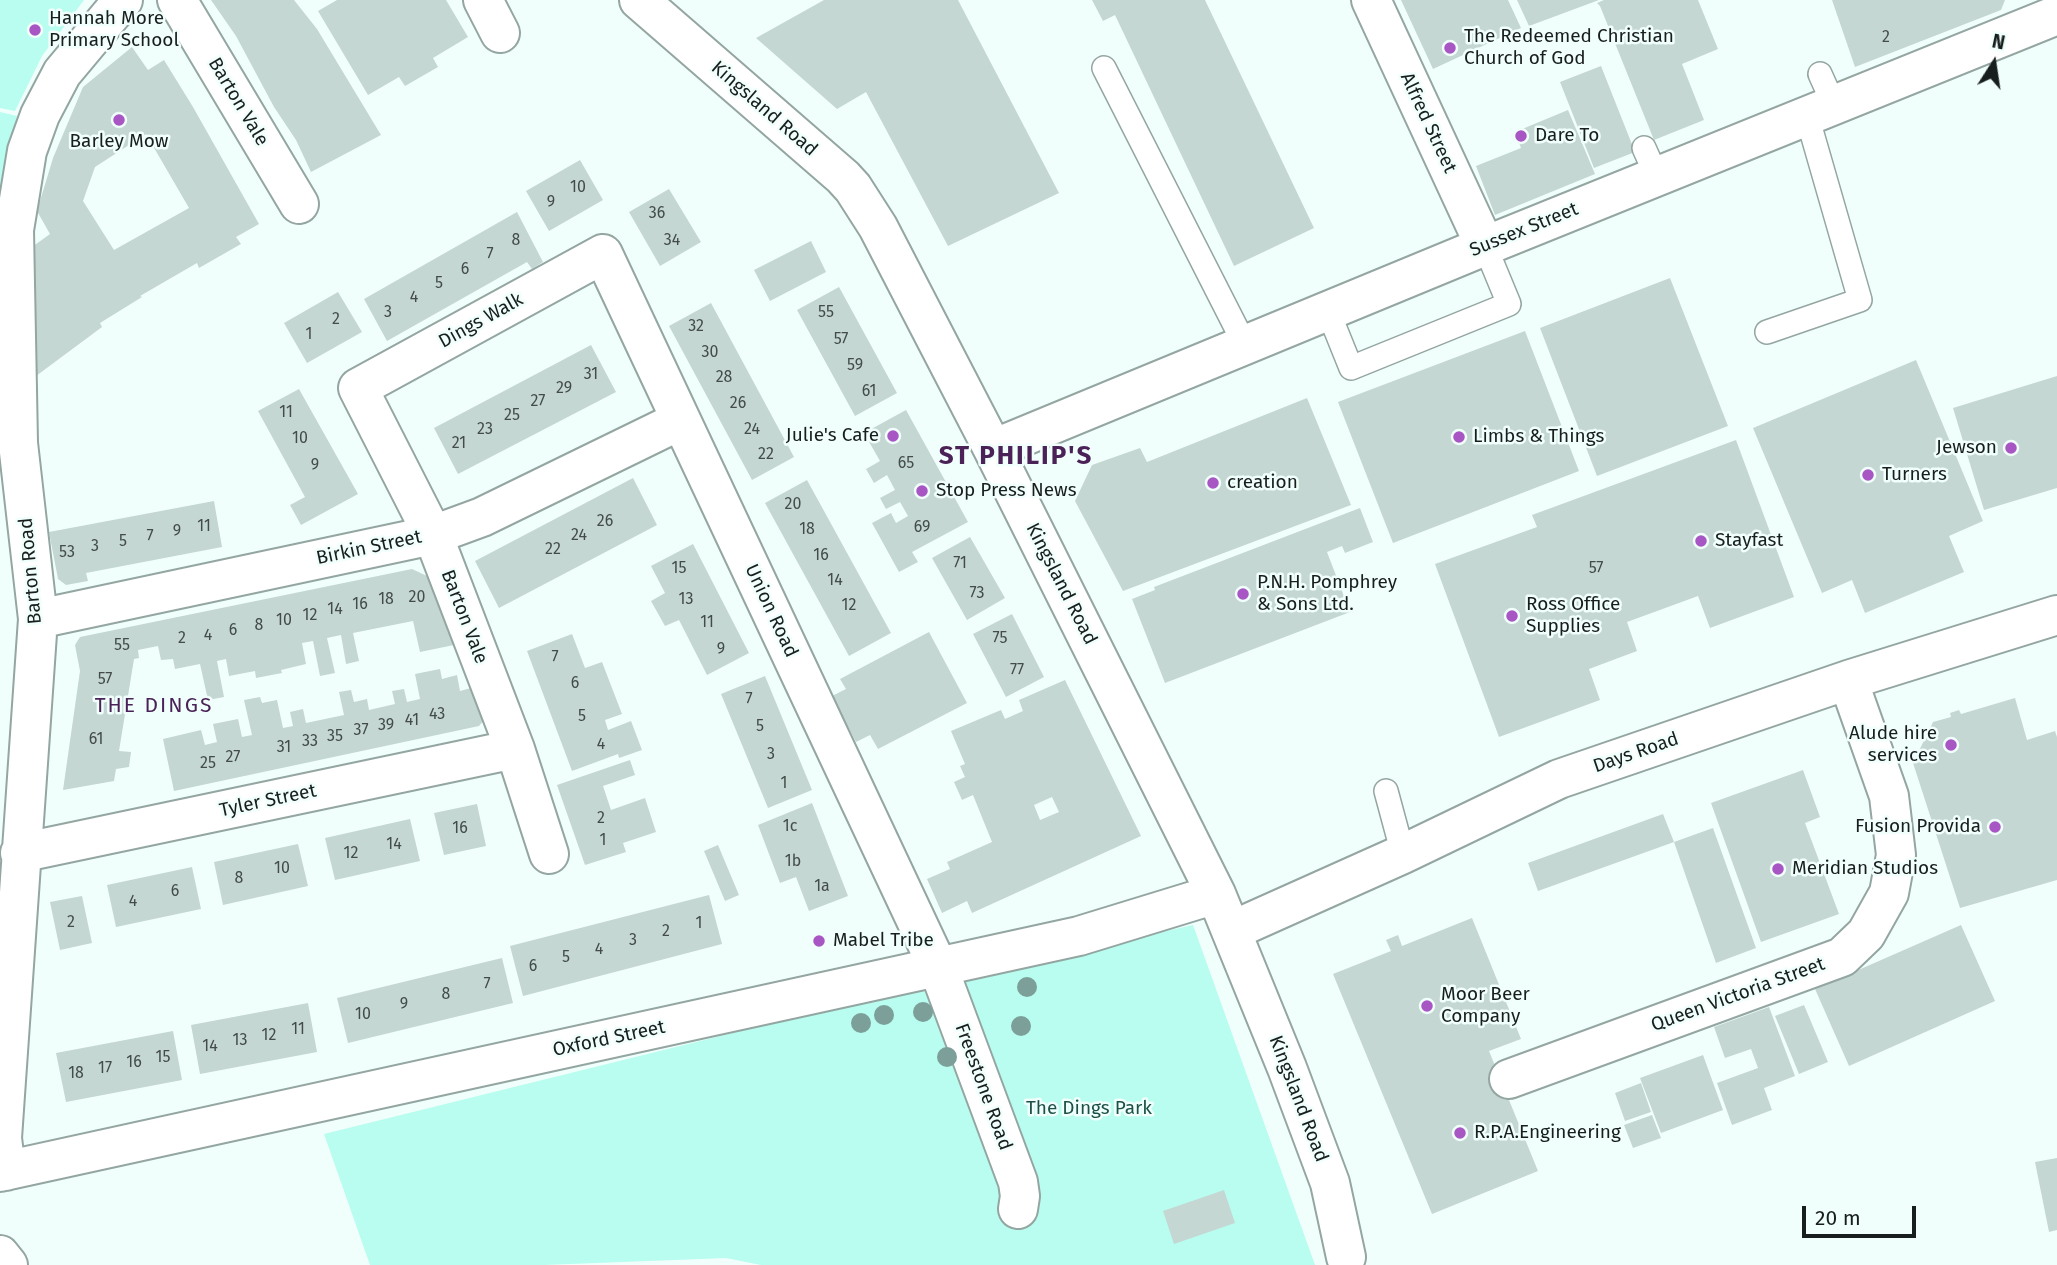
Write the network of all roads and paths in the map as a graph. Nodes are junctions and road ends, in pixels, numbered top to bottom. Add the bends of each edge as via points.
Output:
1 (123, 0) edge
2 (177, 0) edge
3 (483, 0) edge
4 (639, 0) edge
5 (1371, 0) edge
6 (2057, 15) edge
7 (500, 33) dead end
8 (1104, 68) dead end
9 (1820, 99) junction
10 (299, 204) dead end
11 (7, 230) edge
12 (1485, 246) junction
13 (603, 254) joint
14 (1328, 311) junction
15 (1767, 332) dead end
16 (1245, 345) junction
17 (358, 388) joint
18 (681, 420) junction
19 (9, 449) edge
20 (993, 449) junction
21 (433, 535) junction
22 (2057, 615) edge
23 (38, 620) junction
24 (1848, 680) junction
25 (515, 750) junction
26 (1386, 791) dead end
27 (1402, 853) junction
28 (549, 854) dead end
29 (13, 871) edge
30 (1216, 894) junction
31 (1231, 931) junction
32 (938, 967) junction
33 (1509, 1079) dead end
34 (3, 1172) edge
35 (1018, 1209) dead end
36 (0, 1255) edge
37 (1346, 1257) dead end
38 (8, 1265) edge

1 - 11 street, Barton Road via 62,73 40,115
2 - 10 street, Barton Vale
3 - 7 street
4 - 20 street, Kingsland Road via 853,188 878,227
5 - 12 street, Alfred Street
6 - 9 street, Sussex Street
8 - 16 lane
9 - 12 street, Sussex Street via 1651,163
9 - 15 lane via 1860,300
11 - 19 street, Barton Road
12 - 14 street, Sussex Street
12 - 14 lane via 1509,304 1351,368
13 - 17 street, Dings Walk
13 - 18 street, Union Road
14 - 16 street, Sussex Street
16 - 20 street, Sussex Street
17 - 21 street, Barton Vale
18 - 21 street, Birkin Street via 482,517
18 - 32 street, Union Road
19 - 23 street, Barton Road
20 - 30 street, Kingsland Road
21 - 23 street, Birkin Street
21 - 25 street, Barton Vale
22 - 24 street, Days Road
23 - 29 street, Barton Road
24 - 27 street, Days Road via 1559,779
24 - 33 street, Queen Victoria Street via 1889,796 1896,855 1889,893 1866,934 1842,957
25 - 28 street, Barton Vale
25 - 29 street, Tyler Street
26 - 27 lane
27 - 31 street, Days Road
29 - 34 street, Barton Road
30 - 31 street, Kingsland Road
30 - 32 street, Oxford Street via 1079,936
31 - 37 street, Kingsland Road via 1331,1183
32 - 34 street, Oxford Street
32 - 35 street, Freestone Road via 1018,1182
36 - 38 street

